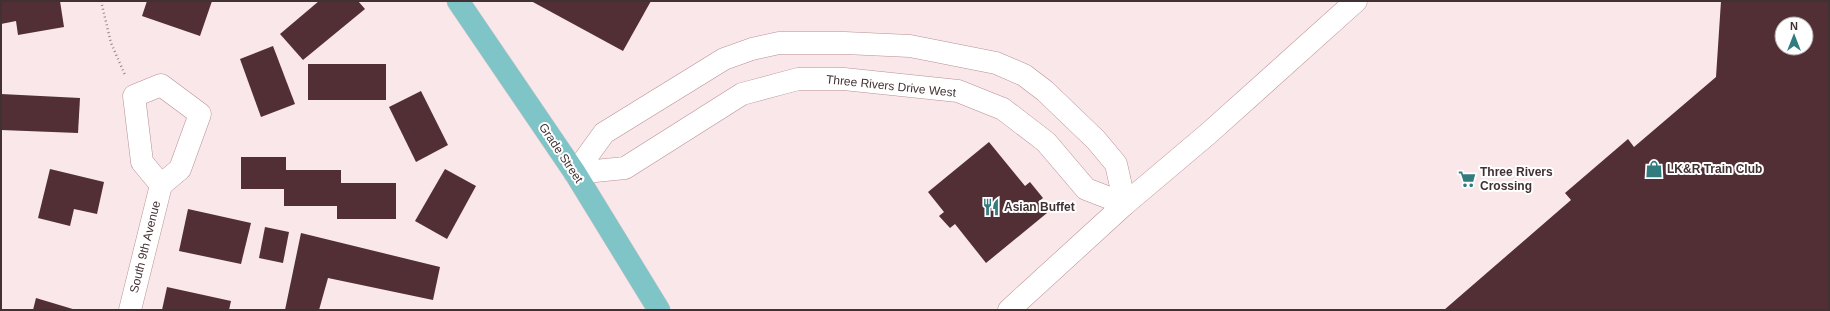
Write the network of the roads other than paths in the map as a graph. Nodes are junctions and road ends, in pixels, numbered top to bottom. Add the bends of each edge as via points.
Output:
1 (458, 1) edge
2 (1356, 1) edge
3 (575, 174) junction
4 (161, 185) junction
5 (1125, 204) junction
6 (130, 310) edge
7 (658, 310) edge
8 (1009, 310) edge

1 - 3 main road, Grade Street
2 - 5 street via 1209,134
3 - 5 street, Three Rivers Drive West via 625,168 742,94 798,79 844,79 958,91 1003,109 1046,142 1086,189
3 - 5 street via 604,133 724,59 779,43 910,46 996,63 1024,75 1045,90 1096,140 1116,164
3 - 7 main road, Grade Street
4 - 4 street via 142,162 134,96 161,85 200,114 180,169
4 - 6 street, South 9th Avenue
5 - 8 street

